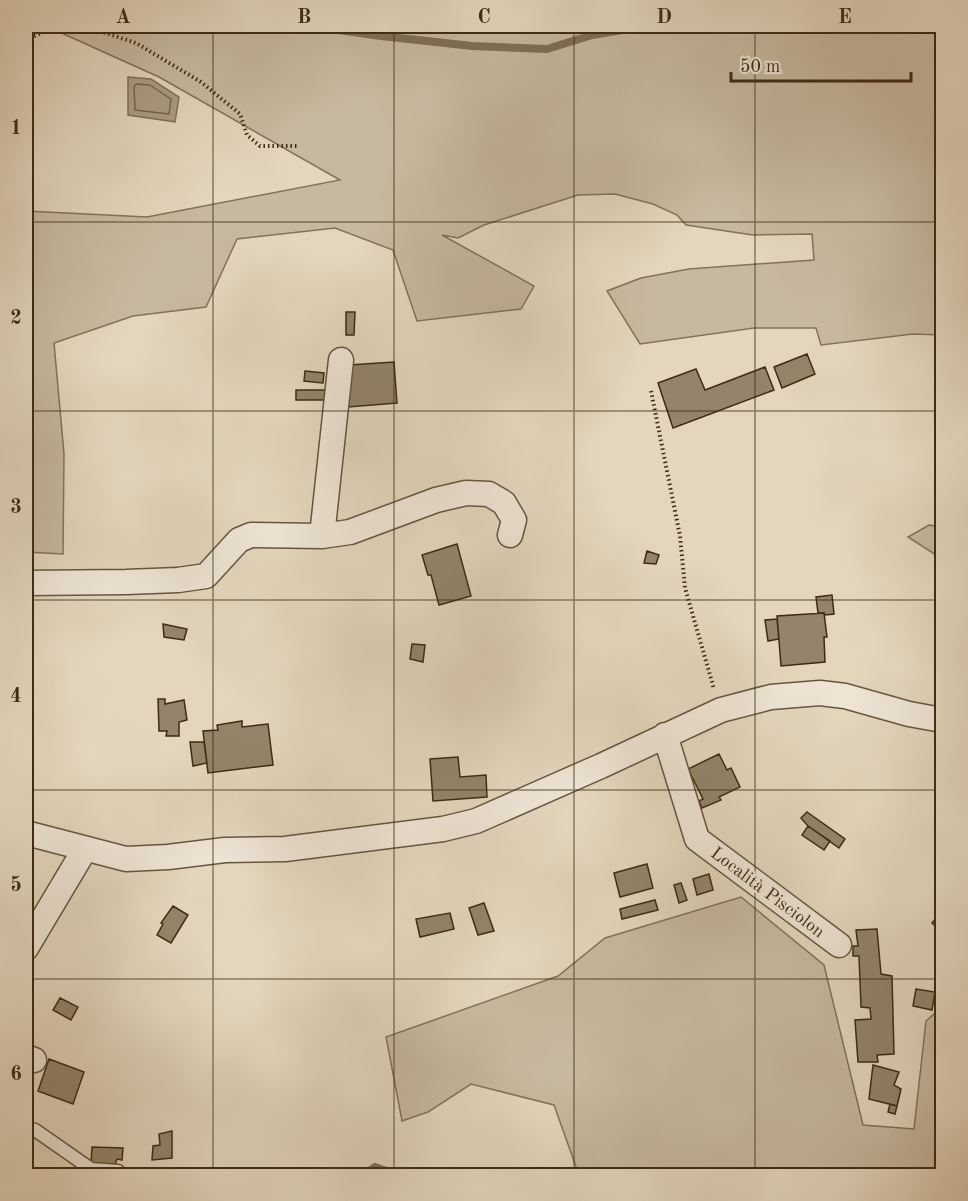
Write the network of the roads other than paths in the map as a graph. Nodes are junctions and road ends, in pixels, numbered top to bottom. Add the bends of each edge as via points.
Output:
1 (340, 360) dead end
2 (510, 535) dead end
3 (322, 536) junction
4 (26, 583) edge
5 (942, 720) edge
6 (665, 735) junction
7 (26, 833) edge
8 (85, 849) junction
9 (838, 945) dead end
10 (26, 948) edge
11 (26, 1127) edge
12 (118, 1171) dead end

1 - 3 street
2 - 3 street via 514,520 504,503 489,494 466,493 350,532
3 - 4 street via 251,535 239,540 206,576
5 - 6 street via 820,693 771,697 721,710
6 - 8 street via 476,821 443,829 285,849 225,850 168,857 126,859
6 - 9 street, Località Pisciolon via 697,839
7 - 8 street
8 - 10 street
11 - 12 lane via 91,1169

